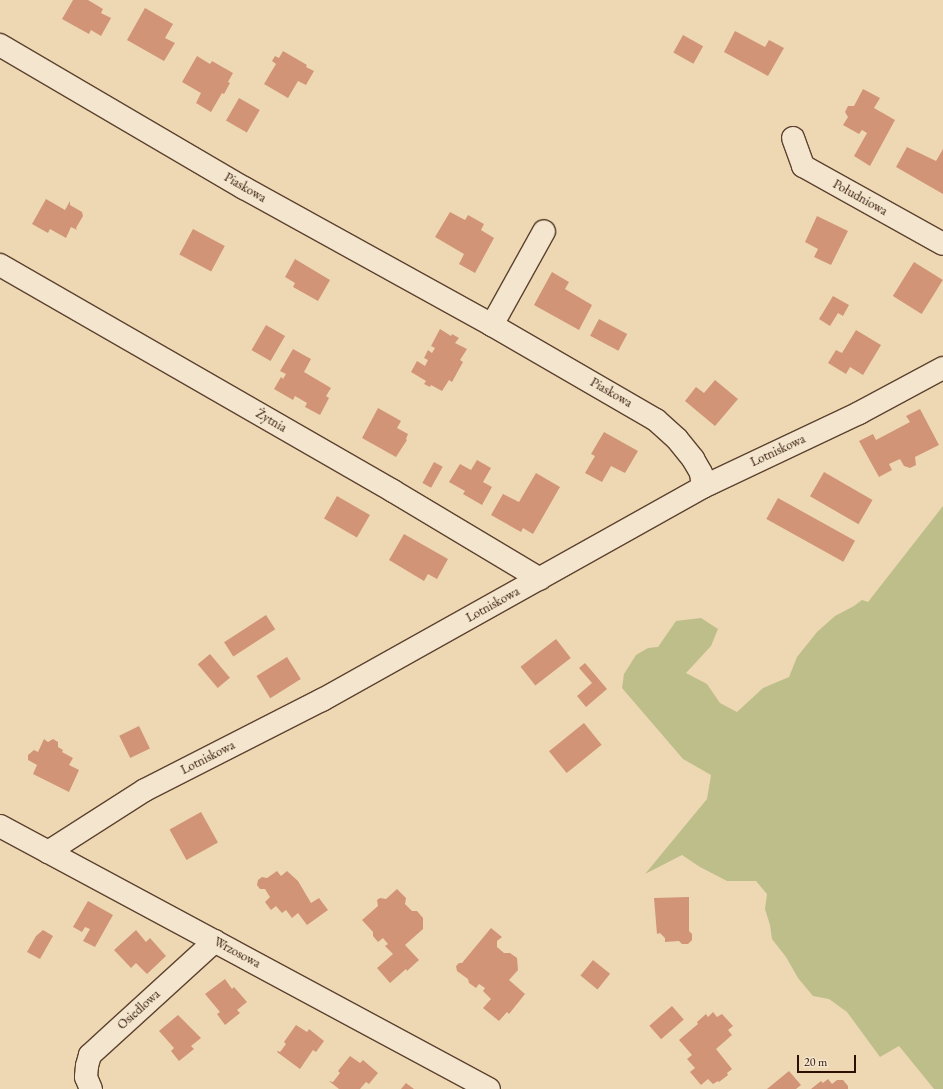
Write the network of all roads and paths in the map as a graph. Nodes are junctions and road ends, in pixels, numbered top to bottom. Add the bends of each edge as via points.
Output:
1 (0, 45) edge
2 (792, 138) dead end
3 (544, 231) dead end
4 (943, 244) edge
5 (0, 265) edge
6 (492, 325) junction
7 (943, 368) edge
8 (703, 487) junction
9 (540, 579) junction
10 (0, 826) edge
11 (48, 852) junction
12 (215, 941) junction
13 (482, 1085) edge
14 (91, 1089) edge

1 - 6 street, Piaskowa via 244,188
2 - 4 street, Południowa via 803,166
3 - 6 street
5 - 9 street, Żytnia via 393,491
6 - 8 street, Piaskowa via 656,420 677,439 693,459 701,474
7 - 8 street, Lotniskowa via 859,413
8 - 9 street, Lotniskowa
9 - 11 street, Lotniskowa via 322,700 145,790
10 - 11 street, Wrzosowa
11 - 12 street, Wrzosowa
12 - 13 street, Wrzosowa
12 - 14 street, Osiedlowa via 90,1055 86,1078

